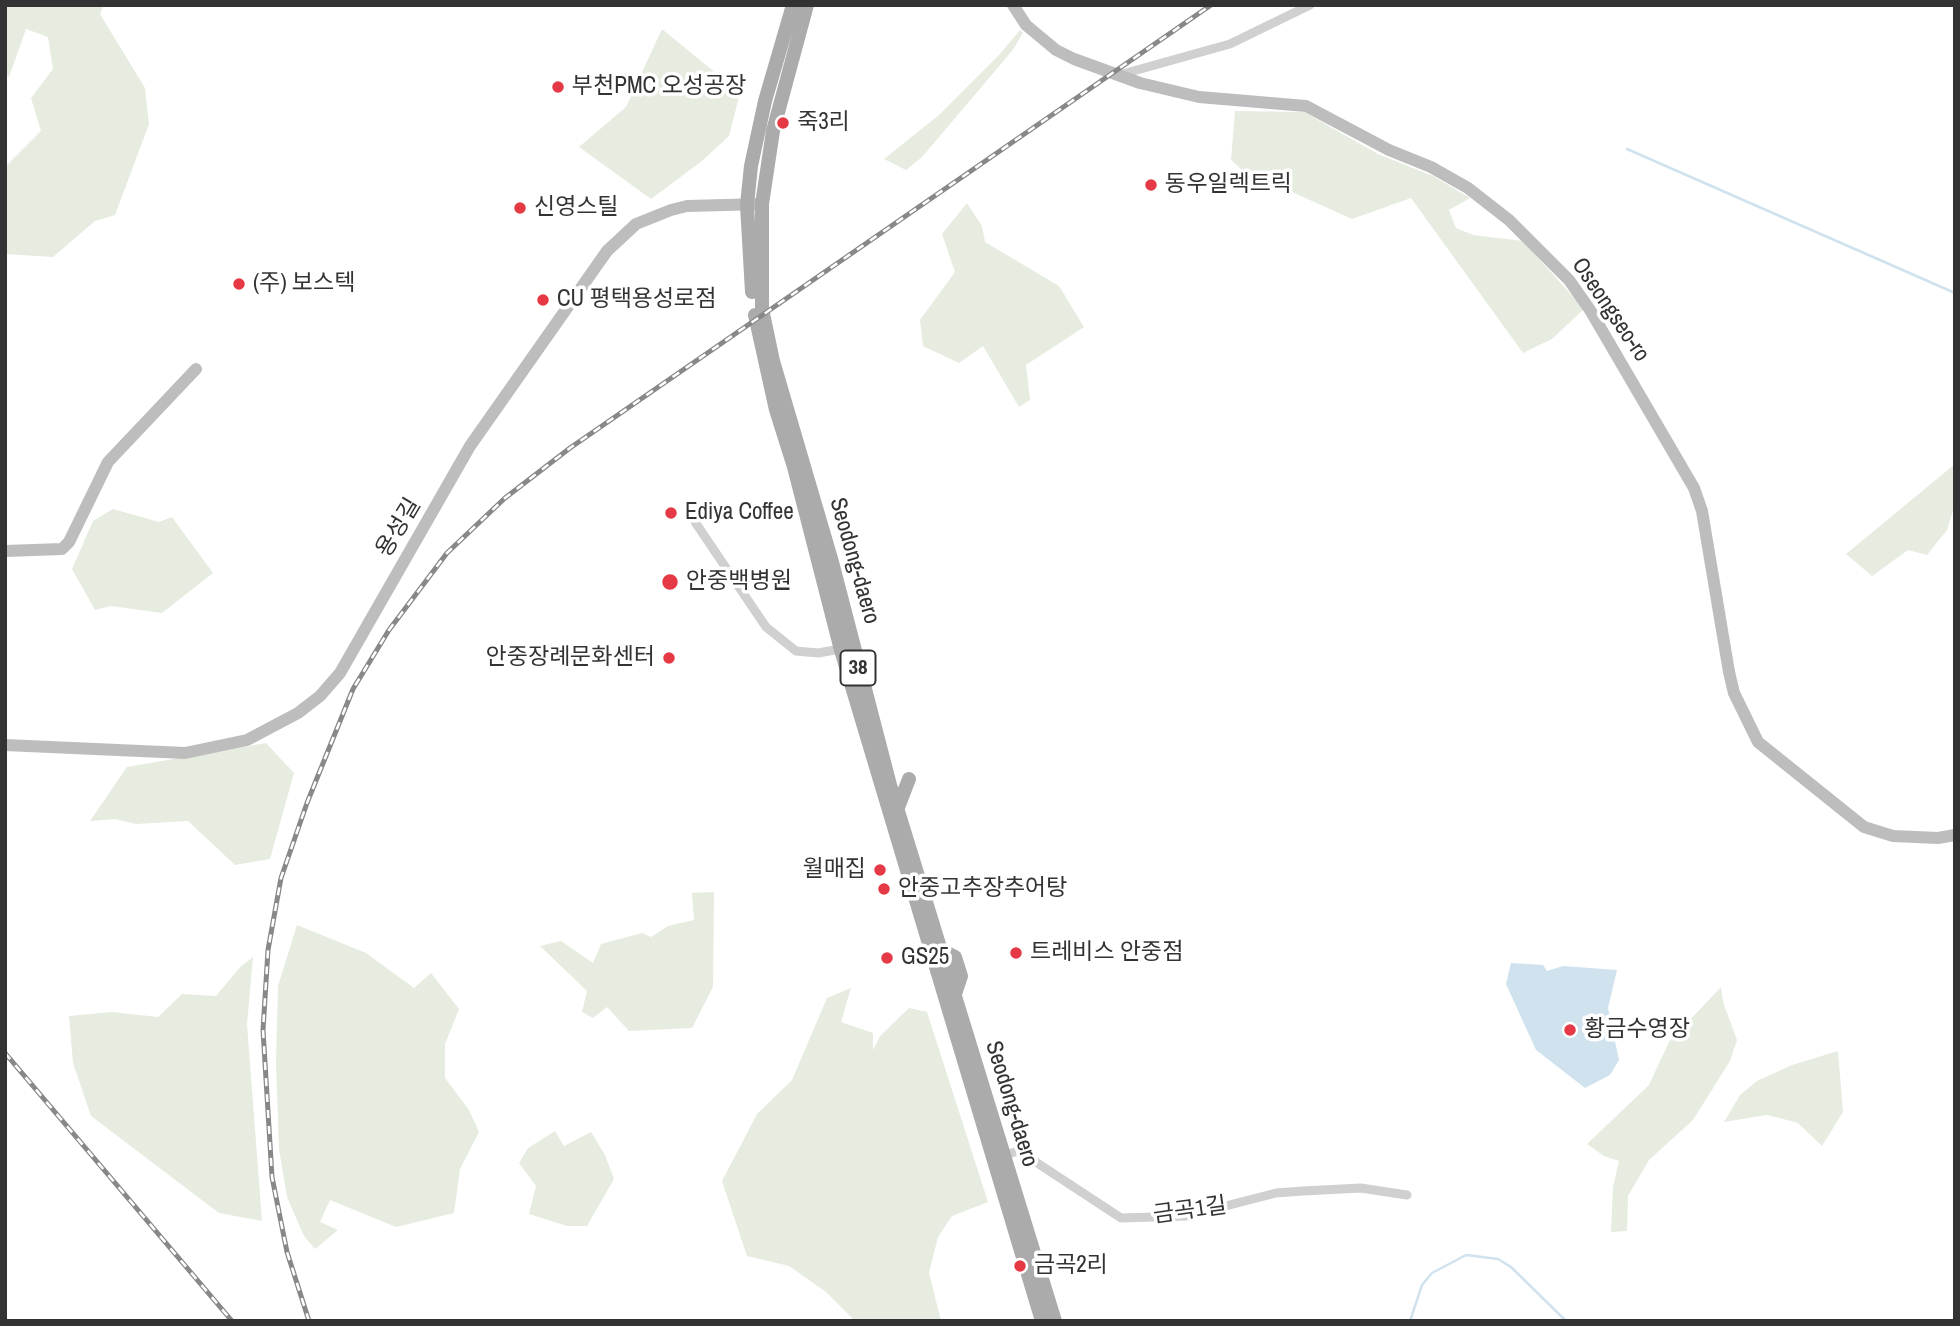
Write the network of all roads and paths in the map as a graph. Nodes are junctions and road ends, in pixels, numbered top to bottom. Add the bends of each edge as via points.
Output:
1 (793, 5) edge
2 (807, 5) edge
3 (1013, 5) edge
4 (1310, 5) edge
5 (1119, 75) junction
6 (754, 205) junction
7 (196, 369) dead end
8 (695, 522) dead end
9 (5, 551) edge
10 (847, 648) junction
11 (5, 745) edge
12 (909, 779) dead end
13 (897, 810) junction
14 (1955, 835) edge
15 (998, 1156) junction
16 (1407, 1195) dead end
17 (1042, 1321) edge
18 (1055, 1321) edge

1 - 6 main road, Seodong-daero / 38 via 751,166
2 - 6 main road, Seodong-daero / 38
3 - 5 street, Oseongseo-ro via 1026,25 1056,50
4 - 5 street via 1230,44
5 - 14 street, Oseongseo-ro via 1199,97 1306,106 1431,167 1509,220 1569,280 1590,310 1694,488 1734,693 1758,742 1878,834
6 - 10 main road, Seodong-daero / 38 via 752,295 759,343
6 - 11 street, 용성길 via 671,210 636,224 607,251 470,446 340,673 299,713 247,740 185,752
7 - 9 street via 108,462 62,549
8 - 10 street via 766,627 796,651
10 - 13 main road, Seodong-daero / 38
10 - 15 main road, Seodong-daero / 38
12 - 13 main road
13 - 15 main road, Seodong-daero / 38 via 942,950
15 - 16 street, 금곡1길 via 1019,1151 1121,1218 1187,1216 1276,1193 1361,1188
15 - 17 main road, Seodong-daero / 38
15 - 18 main road, Seodong-daero / 38

